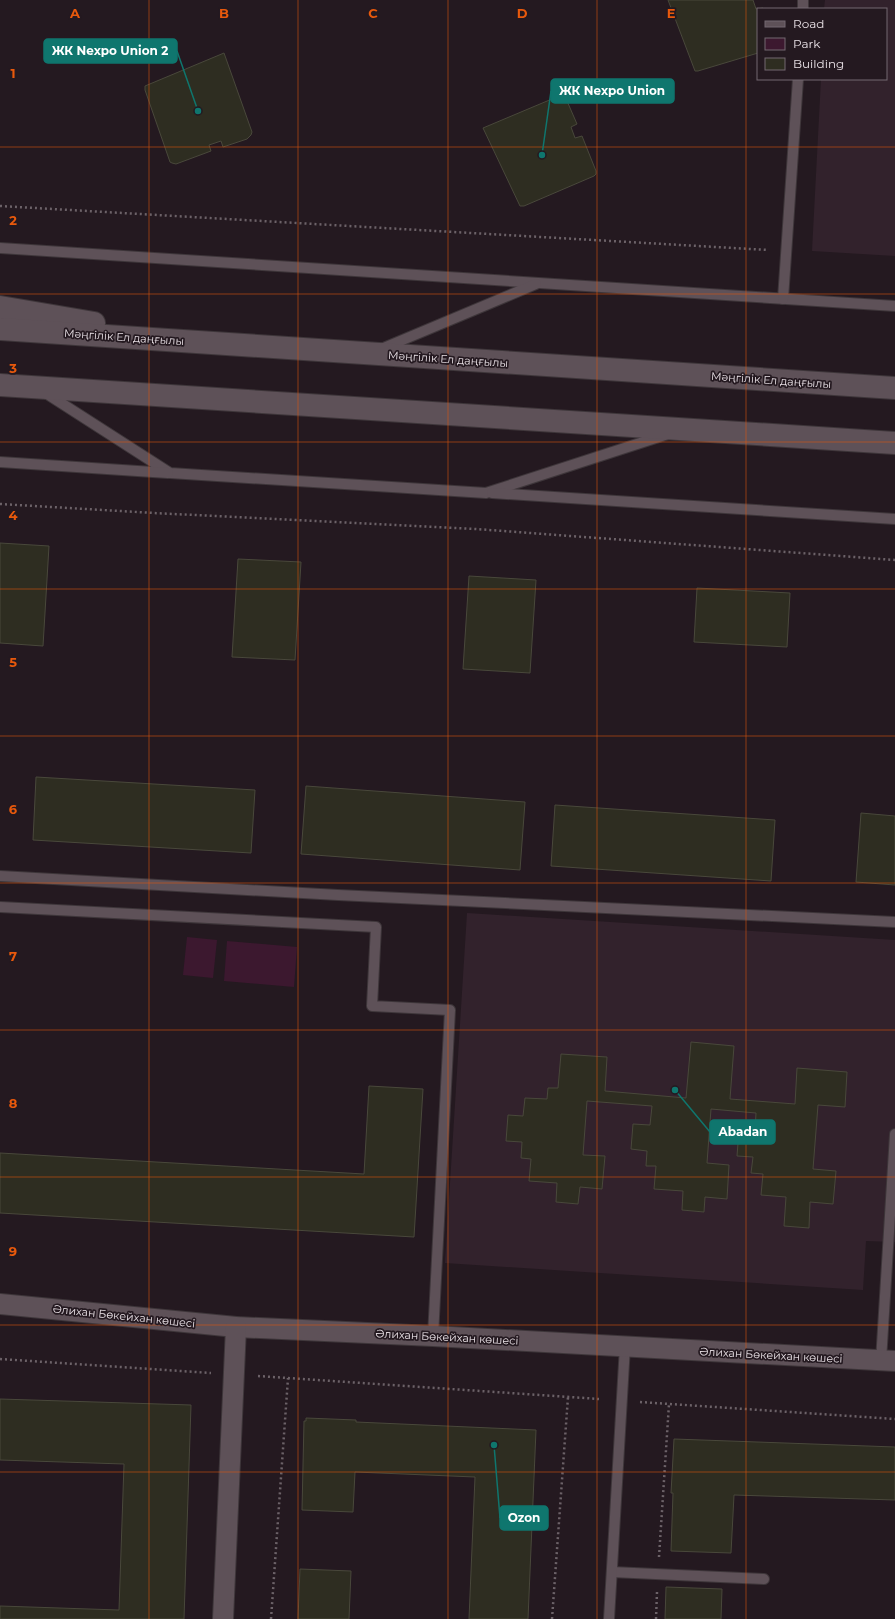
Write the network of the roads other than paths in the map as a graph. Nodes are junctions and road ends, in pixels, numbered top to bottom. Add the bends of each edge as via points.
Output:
1 (798, 80) edge
2 (0, 248) edge
3 (537, 283) junction
4 (783, 299) junction
5 (895, 306) edge
6 (0, 307) edge
7 (0, 329) edge
8 (225, 344) junction
9 (369, 354) junction
10 (0, 385) edge
11 (35, 387) junction
12 (895, 388) edge
13 (685, 429) junction
14 (895, 443) edge
15 (0, 462) edge
16 (170, 473) junction
17 (486, 493) junction
18 (895, 519) edge
19 (0, 876) edge
20 (0, 907) edge
21 (895, 922) edge
22 (895, 1134) edge
23 (891, 1260) edge
24 (0, 1304) edge
25 (236, 1327) junction
26 (433, 1336) junction
27 (625, 1346) junction
28 (888, 1361) edge
29 (612, 1572) junction
30 (764, 1579) dead end
31 (223, 1619) edge
32 (609, 1619) edge

1 - 4 lane
2 - 3 lane
3 - 4 lane
3 - 9 lane
4 - 5 lane
6 - 8 main road
7 - 8 main road, Мәңгілік Ел даңғылы
8 - 9 main road, Мәңгілік Ел даңғылы
9 - 12 main road, Мәңгілік Ел даңғылы
10 - 11 main road
11 - 13 main road
11 - 16 lane
13 - 14 main road
13 - 17 lane
15 - 16 lane
16 - 17 lane
17 - 18 lane
19 - 21 lane via 330,895
20 - 26 lane via 376,927 372,1006 450,1010
22 - 23 lane
23 - 28 lane
24 - 25 street, Әлихан Бөкейхан көшесі
25 - 26 street, Әлихан Бөкейхан көшесі
25 - 31 street
26 - 27 street, Әлихан Бөкейхан көшесі
27 - 28 street, Әлихан Бөкейхан көшесі
27 - 29 lane
29 - 30 lane
29 - 32 lane

